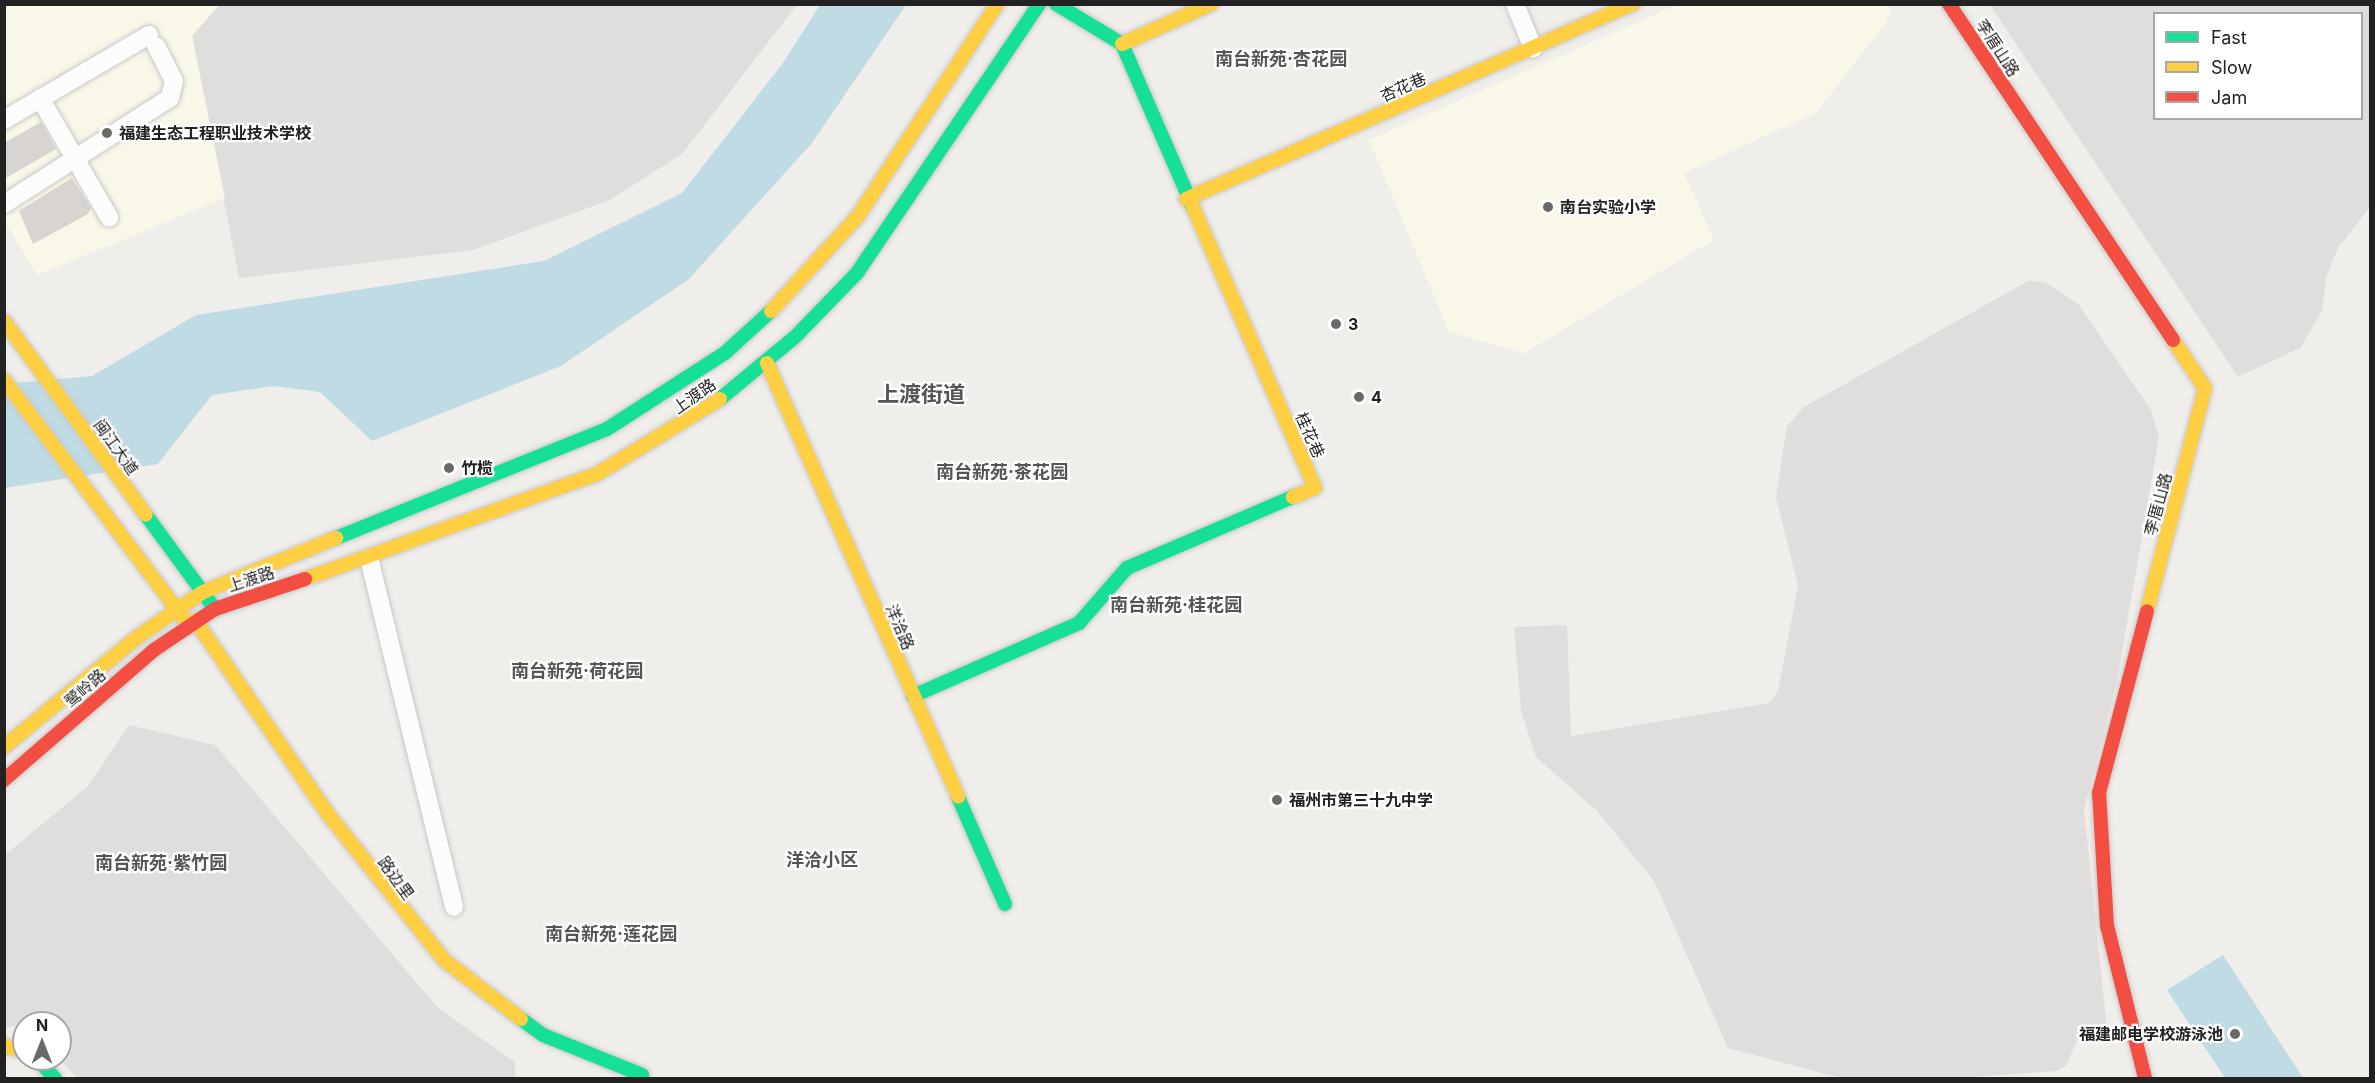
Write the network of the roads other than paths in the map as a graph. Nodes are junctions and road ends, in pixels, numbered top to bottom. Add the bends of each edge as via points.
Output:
1 (997, 4) edge
2 (1039, 4) edge
3 (1056, 4) edge
4 (1211, 4) edge
5 (1515, 4) edge
6 (1633, 4) edge
7 (1949, 4) edge
8 (1122, 44) junction
9 (1533, 48) junction
10 (40, 99) junction
11 (4, 120) edge
12 (75, 159) junction
13 (1186, 199) junction
14 (4, 204) edge
15 (109, 218) dead end
16 (4, 321) edge
17 (767, 363) junction
18 (6, 382) edge
19 (369, 558) junction
20 (203, 592) junction
21 (177, 609) junction
22 (214, 609) junction
23 (192, 622) junction
24 (913, 696) junction
25 (4, 747) edge
26 (4, 780) edge
27 (1005, 904) dead end
28 (454, 907) dead end
29 (605, 1062) junction
30 (642, 1075) dead end
31 (600, 1078) edge
32 (2129, 1078) edge
33 (2145, 1078) edge

1 - 20 street, 上渡路 via 858,216 797,287 725,353 607,429
2 - 17 street, 上渡路 via 887,235 825,308
3 - 8 street
4 - 8 street
5 - 9 street
6 - 9 street, 杏花巷
7 - 33 street, 李厝山路 via 2205,388 2099,794 2098,852 2107,926
8 - 13 street, 桂花巷
9 - 13 street, 杏花巷
10 - 11 street
10 - 12 street
10 - 12 street via 152,40 174,81 170,98
12 - 14 street
12 - 15 street
13 - 24 street, 桂花巷 via 1315,488 1127,568 1079,623
16 - 20 street, 闽江大道
17 - 19 street, 上渡路 via 682,425 597,474
17 - 24 street, 洋洽路
18 - 21 street
19 - 22 street, 上渡路
19 - 28 street
20 - 21 street, 上渡路
20 - 22 street, 闽江大道
21 - 23 street, 路边里
21 - 25 street, 鹭岭路
22 - 23 street, 上渡路
23 - 26 street, 鹭岭路
23 - 29 street, 路边里 via 328,814 428,943 468,983 514,1017
24 - 27 street, 洋洽路
29 - 30 street, 路边里
29 - 31 street
32 - 33 street

